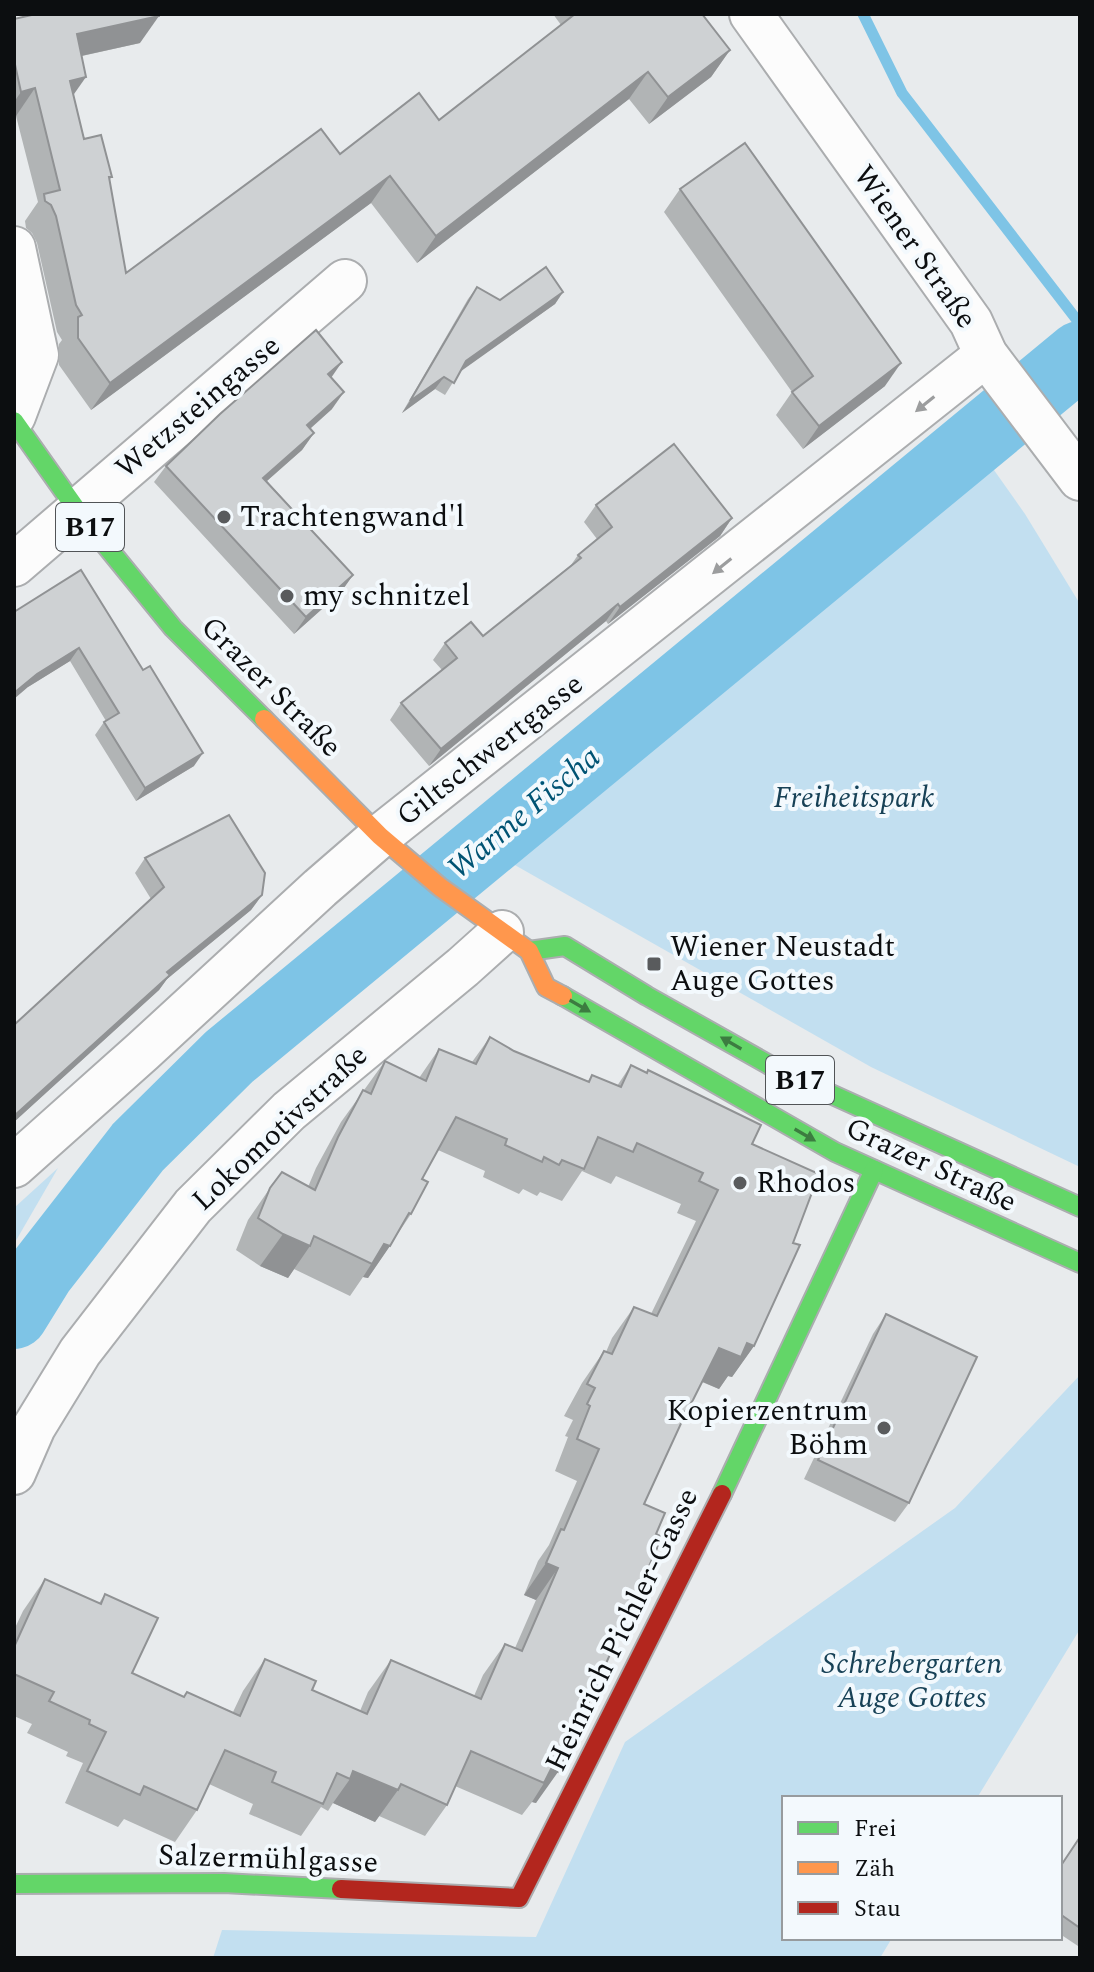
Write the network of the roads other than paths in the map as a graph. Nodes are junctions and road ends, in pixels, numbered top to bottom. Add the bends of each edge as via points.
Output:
1 (751, 14) edge
2 (14, 248) edge
3 (345, 281) dead end
4 (1009, 386) junction
5 (14, 418) edge
6 (1080, 479) edge
7 (77, 510) junction
8 (14, 565) edge
9 (380, 836) junction
10 (515, 942) junction
11 (14, 1166) edge
12 (874, 1170) junction
13 (1080, 1207) edge
14 (1080, 1263) edge
15 (14, 1473) edge
16 (14, 1884) edge
17 (519, 1898) joint

1 - 4 street, Wiener Straße via 971,322
2 - 5 street via 37,355
3 - 7 street, Wetzsteingasse
4 - 6 street, Wiener Straße
4 -> 9 street, Giltschwertgasse
5 - 7 main road, Grazer Straße / B17
7 - 8 street, Wetzsteingasse
7 - 9 main road, Grazer Straße / B17 via 173,628
9 - 10 main road, Grazer Straße / B17
9 - 11 street, Giltschwertgasse
10 -> 12 main road, Grazer Straße / B17 via 546,987
13 -> 10 main road, Grazer Straße / B17 via 780,1071 565,946
10 - 15 street, Lokomotivstraße via 463,967 289,1111 193,1206 80,1352 34,1427
12 - 14 main road, Grazer Straße / B17
12 - 17 main road, Heinrich Pichler-Gasse via 702,1536
16 - 17 main road, Salzermühlgasse via 224,1883

